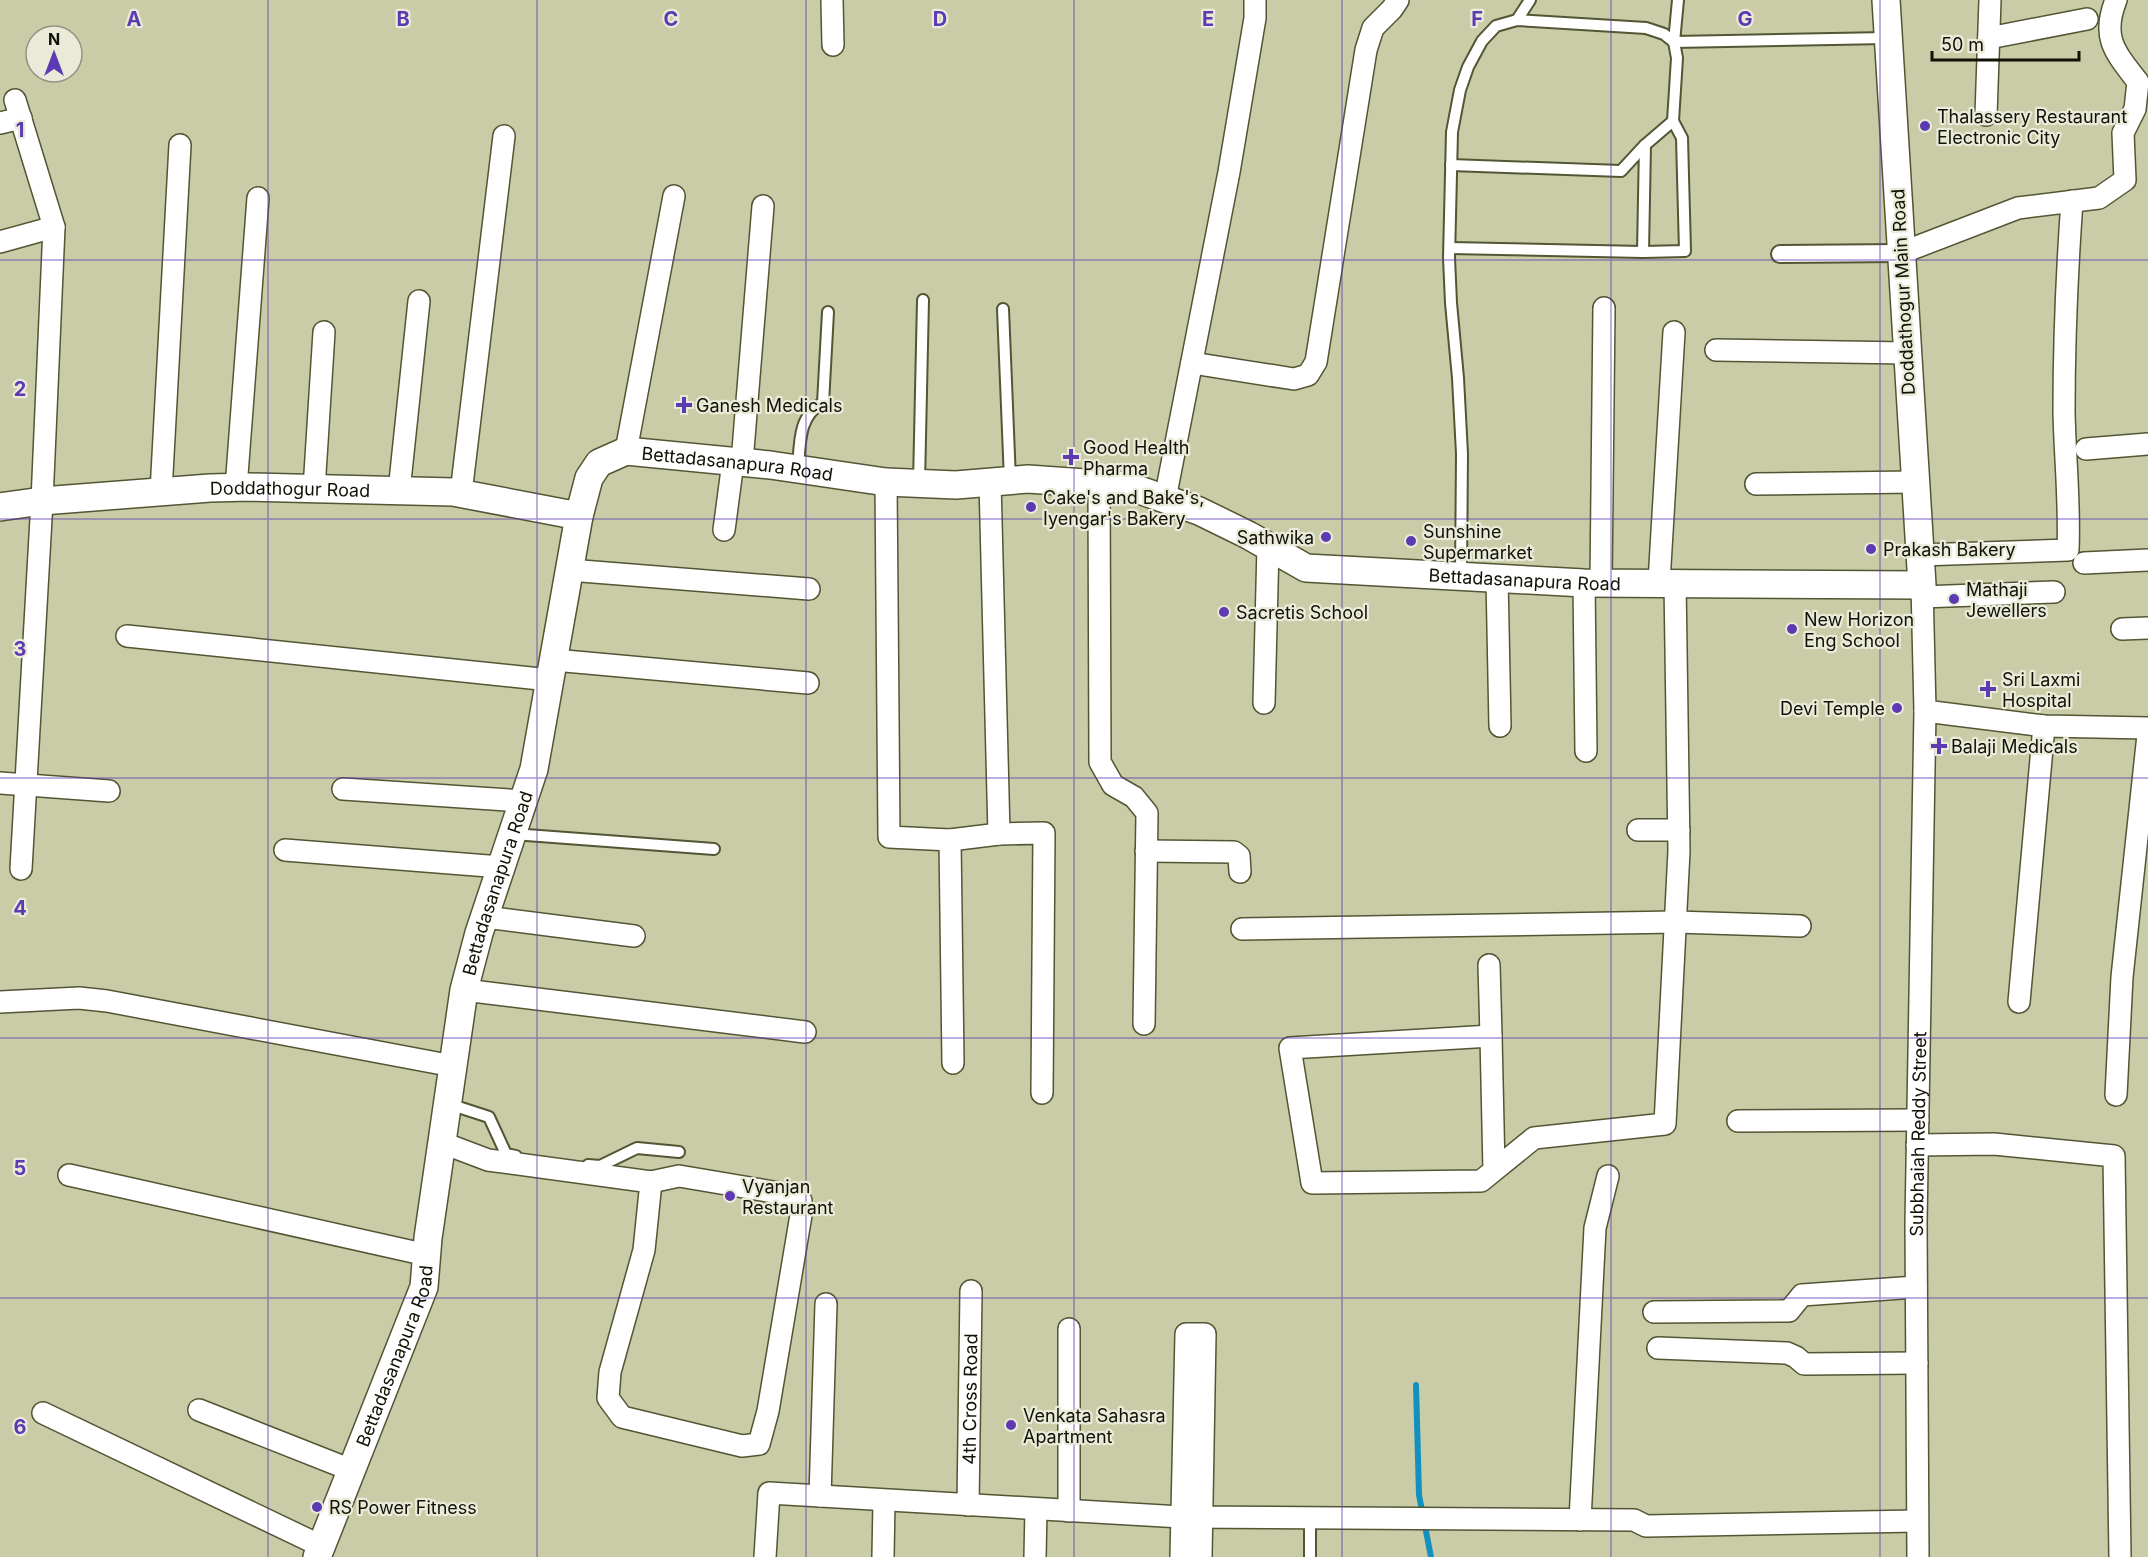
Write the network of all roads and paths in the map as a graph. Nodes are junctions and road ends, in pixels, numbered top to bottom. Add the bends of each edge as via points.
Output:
1 (832, 0) edge
2 (1255, 0) edge
3 (1398, 0) edge
4 (1530, 0) edge
5 (1678, 0) edge
6 (1886, 0) edge
7 (1990, 0) edge
8 (2116, 0) edge
9 (2087, 19) dead end
10 (1517, 20) junction
11 (1888, 38) junction
12 (1989, 38) junction
13 (1674, 42) junction
14 (833, 45) dead end
15 (1986, 115) dead end
16 (1673, 121) junction
17 (0, 123) edge
18 (504, 136) dead end
19 (180, 145) dead end
20 (1645, 145) junction
21 (1451, 165) junction
22 (674, 196) dead end
23 (258, 198) dead end
24 (2072, 201) junction
25 (763, 206) dead end
26 (54, 227) junction
27 (0, 242) edge
28 (1450, 248) junction
29 (1643, 252) junction
30 (1901, 253) junction
31 (1780, 254) dead end
32 (923, 300) dead end
33 (419, 301) dead end
34 (1604, 308) dead end
35 (1003, 309) dead end
36 (828, 312) dead end
37 (324, 332) dead end
38 (1674, 332) dead end
39 (1716, 350) dead end
40 (1907, 353) junction
41 (1192, 363) junction
42 (2148, 444) edge
43 (2086, 448) dead end
44 (627, 451) junction
45 (737, 462) junction
46 (798, 469) junction
47 (1000, 481) junction
48 (886, 482) junction
49 (1914, 482) junction
50 (1098, 483) junction
51 (920, 484) junction
52 (1756, 484) dead end
53 (236, 488) junction
54 (314, 489) junction
55 (399, 491) junction
56 (161, 492) junction
57 (460, 494) junction
58 (1165, 499) junction
59 (42, 501) junction
60 (0, 507) edge
61 (579, 516) junction
62 (724, 530) dead end
63 (1268, 547) junction
64 (1920, 555) junction
65 (2148, 560) edge
66 (2084, 563) dead end
67 (569, 570) junction
68 (1461, 576) junction
69 (1497, 578) junction
70 (1667, 582) junction
71 (1592, 583) junction
72 (809, 589) dead end
73 (1922, 591) junction
74 (2054, 592) dead end
75 (2148, 628) edge
76 (2122, 629) dead end
77 (127, 636) dead end
78 (552, 670) junction
79 (808, 683) dead end
80 (1264, 703) dead end
81 (1924, 711) junction
82 (1500, 726) dead end
83 (2044, 726) junction
84 (2148, 728) edge
85 (2148, 735) edge
86 (1586, 751) dead end
87 (0, 783) edge
88 (25, 784) junction
89 (344, 789) dead end
90 (109, 791) dead end
91 (523, 801) junction
92 (1638, 831) dead end
93 (1679, 831) junction
94 (512, 834) junction
95 (999, 834) junction
96 (950, 840) junction
97 (714, 849) dead end
98 (285, 850) dead end
99 (1146, 851) junction
100 (501, 867) junction
101 (21, 869) dead end
102 (1240, 872) dead end
103 (484, 917) junction
104 (1676, 922) junction
105 (1800, 926) dead end
106 (1242, 929) dead end
107 (634, 936) dead end
108 (1489, 965) dead end
109 (464, 990) junction
110 (0, 1002) edge
111 (2019, 1002) dead end
112 (1144, 1024) dead end
113 (805, 1032) dead end
114 (1491, 1036) junction
115 (953, 1063) dead end
116 (453, 1066) junction
117 (1042, 1093) dead end
118 (2116, 1095) dead end
119 (449, 1104) junction
120 (1738, 1120) dead end
121 (1918, 1120) junction
122 (443, 1143) junction
123 (1917, 1145) junction
124 (679, 1152) dead end
125 (1494, 1170) junction
126 (69, 1175) dead end
127 (1608, 1176) dead end
128 (651, 1182) junction
129 (427, 1255) junction
130 (1916, 1287) junction
131 (971, 1291) dead end
132 (826, 1304) dead end
133 (1654, 1312) dead end
134 (1069, 1329) dead end
135 (1659, 1348) dead end
136 (1917, 1363) junction
137 (199, 1410) dead end
138 (44, 1413) dead end
139 (351, 1470) junction
140 (820, 1496) junction
141 (884, 1501) junction
142 (968, 1505) junction
143 (1036, 1509) junction
144 (1069, 1511) junction
145 (1917, 1515) junction
146 (1191, 1517) junction
147 (1310, 1517) junction
148 (1580, 1520) junction
149 (319, 1551) edge
150 (765, 1557) edge
151 (883, 1557) edge
152 (1035, 1557) edge
153 (1181, 1557) edge
154 (1201, 1557) edge
155 (1310, 1557) edge
156 (1918, 1557) edge
157 (2120, 1557) edge

1 - 14 street
2 - 41 street via 1231,161
3 - 41 street via 1373,28 1366,50 1316,362 1308,375 1294,379
4 - 10 lane
5 - 13 lane
6 - 11 street, Doddathogur Main Road
7 - 12 street
8 - 24 street via 2110,16 2112,48 2138,82 2135,109 2123,133 2125,180 2098,198
9 - 12 street
10 - 13 lane via 1646,28
10 - 21 lane via 1496,26 1482,41 1468,67 1452,132
11 - 13 lane
11 - 30 street, Doddathogur Main Road
12 - 15 street
13 - 16 lane via 1677,58
16 - 20 lane
16 - 29 lane via 1682,138 1685,251
17 - 26 street via 18,109
18 - 57 street
19 - 56 street
20 - 21 lane via 1621,171
20 - 29 lane
21 - 28 lane
22 - 44 street
23 - 53 street
24 - 30 street via 2018,208
24 - 64 street via 2064,414 2067,550
25 - 45 street
26 - 27 street
26 - 59 street
28 - 29 lane
28 - 68 lane via 1462,454
30 - 31 street
30 - 40 street, Doddathogur Main Road
32 - 51 lane
33 - 55 street
34 - 71 street
35 - 47 lane
36 - 46 lane via 824,403 814,407 802,424
37 - 54 street
38 - 70 street
39 - 40 street
40 - 49 street, Doddathogur Main Road
41 - 58 street
42 - 43 street
44 - 45 street, Bettadasanapura Road
44 - 61 street, Bettadasanapura Road via 599,462 589,477
45 - 46 street, Bettadasanapura Road
45 - 62 street
46 - 48 street, Bettadasanapura Road
47 - 50 street, Bettadasanapura Road
47 - 51 street, Bettadasanapura Road
47 - 95 street
48 - 51 street, Bettadasanapura Road
48 - 96 street via 889,837
49 - 52 street
49 - 64 street, Doddathogur Main Road
50 - 58 street, Bettadasanapura Road via 1128,486
50 - 99 street via 1100,762 1113,785 1134,797 1147,813
53 - 54 street, Doddathogur Road
53 - 56 street, Doddathogur Road
54 - 55 street, Doddathogur Road
55 - 57 street, Doddathogur Road
56 - 59 street, Doddathogur Road
57 - 61 street, Doddathogur Road
58 - 63 street, Bettadasanapura Road via 1199,511
59 - 60 street, Doddathogur Road
59 - 88 street
61 - 67 street, Bettadasanapura Road
63 - 68 street, Bettadasanapura Road via 1306,568
63 - 80 street
64 - 73 street, Doddathogur Main Road
65 - 66 street
67 - 72 street
67 - 78 street, Bettadasanapura Road
68 - 69 street, Bettadasanapura Road
69 - 71 street, Bettadasanapura Road
69 - 82 street
70 - 71 street, Bettadasanapura Road
70 - 73 street, Bettadasanapura Road
70 - 93 street
71 - 86 street
73 - 74 street
73 - 81 street, Subbhaiah Reddy Street
75 - 76 street
77 - 78 street
78 - 79 street
78 - 91 street, Bettadasanapura Road via 534,769
81 - 83 street
81 - 121 street, Subbhaiah Reddy Street
83 - 84 street
83 - 111 street
85 - 118 street via 2122,976
87 - 88 street
88 - 90 street
88 - 101 street
89 - 91 street
91 - 94 street, Bettadasanapura Road
92 - 93 street
93 - 104 street
94 - 97 lane
94 - 100 street, Bettadasanapura Road
95 - 96 street
95 - 117 street via 1044,833
96 - 115 street
98 - 100 street
99 - 102 street via 1234,852 1239,856
99 - 112 street
100 - 103 street, Bettadasanapura Road
103 - 107 street
103 - 109 street, Bettadasanapura Road
104 - 105 street
104 - 106 street
104 - 125 street via 1665,1124 1534,1138
108 - 114 street
109 - 113 street
109 - 116 street, Bettadasanapura Road
110 - 116 street via 79,998 107,1001
114 - 125 street
114 - 125 street via 1290,1048 1312,1183 1481,1180
116 - 119 street, Bettadasanapura Road
119 - 122 street, Bettadasanapura Road
119 - 124 lane via 489,1117 506,1154 537,1161 600,1166 637,1148
120 - 121 street
121 - 123 street, Subbhaiah Reddy Street
122 - 128 street via 488,1160
122 - 129 street, Bettadasanapura Road
123 - 130 street, Subbhaiah Reddy Street
123 - 157 street via 1994,1144 2114,1156
126 - 129 street
127 - 148 street via 1595,1228
128 - 128 street via 679,1176 790,1195 801,1201 768,1411 759,1444 742,1446 622,1417 608,1398 610,1372 644,1250
129 - 139 street, Bettadasanapura Road via 424,1287
130 - 133 street via 1802,1295 1789,1311
130 - 136 street, Subbhaiah Reddy Street
131 - 142 street, 4th Cross Road
132 - 140 street
134 - 144 street
135 - 136 street via 1787,1353 1804,1364
136 - 145 street, Subbhaiah Reddy Street
137 - 139 street
138 - 149 street
139 - 149 street, Bettadasanapura Road
140 - 141 street
140 - 150 street via 769,1493
141 - 142 street
141 - 151 street
142 - 143 street
143 - 144 street
143 - 152 street
144 - 146 street
145 - 148 street via 1646,1513 1634,1520
145 - 156 street, Subbhaiah Reddy Street
146 - 146 street via 1186,1334 1205,1334
146 - 147 street
146 - 153 street
146 - 154 street
147 - 148 street
147 - 155 lane

